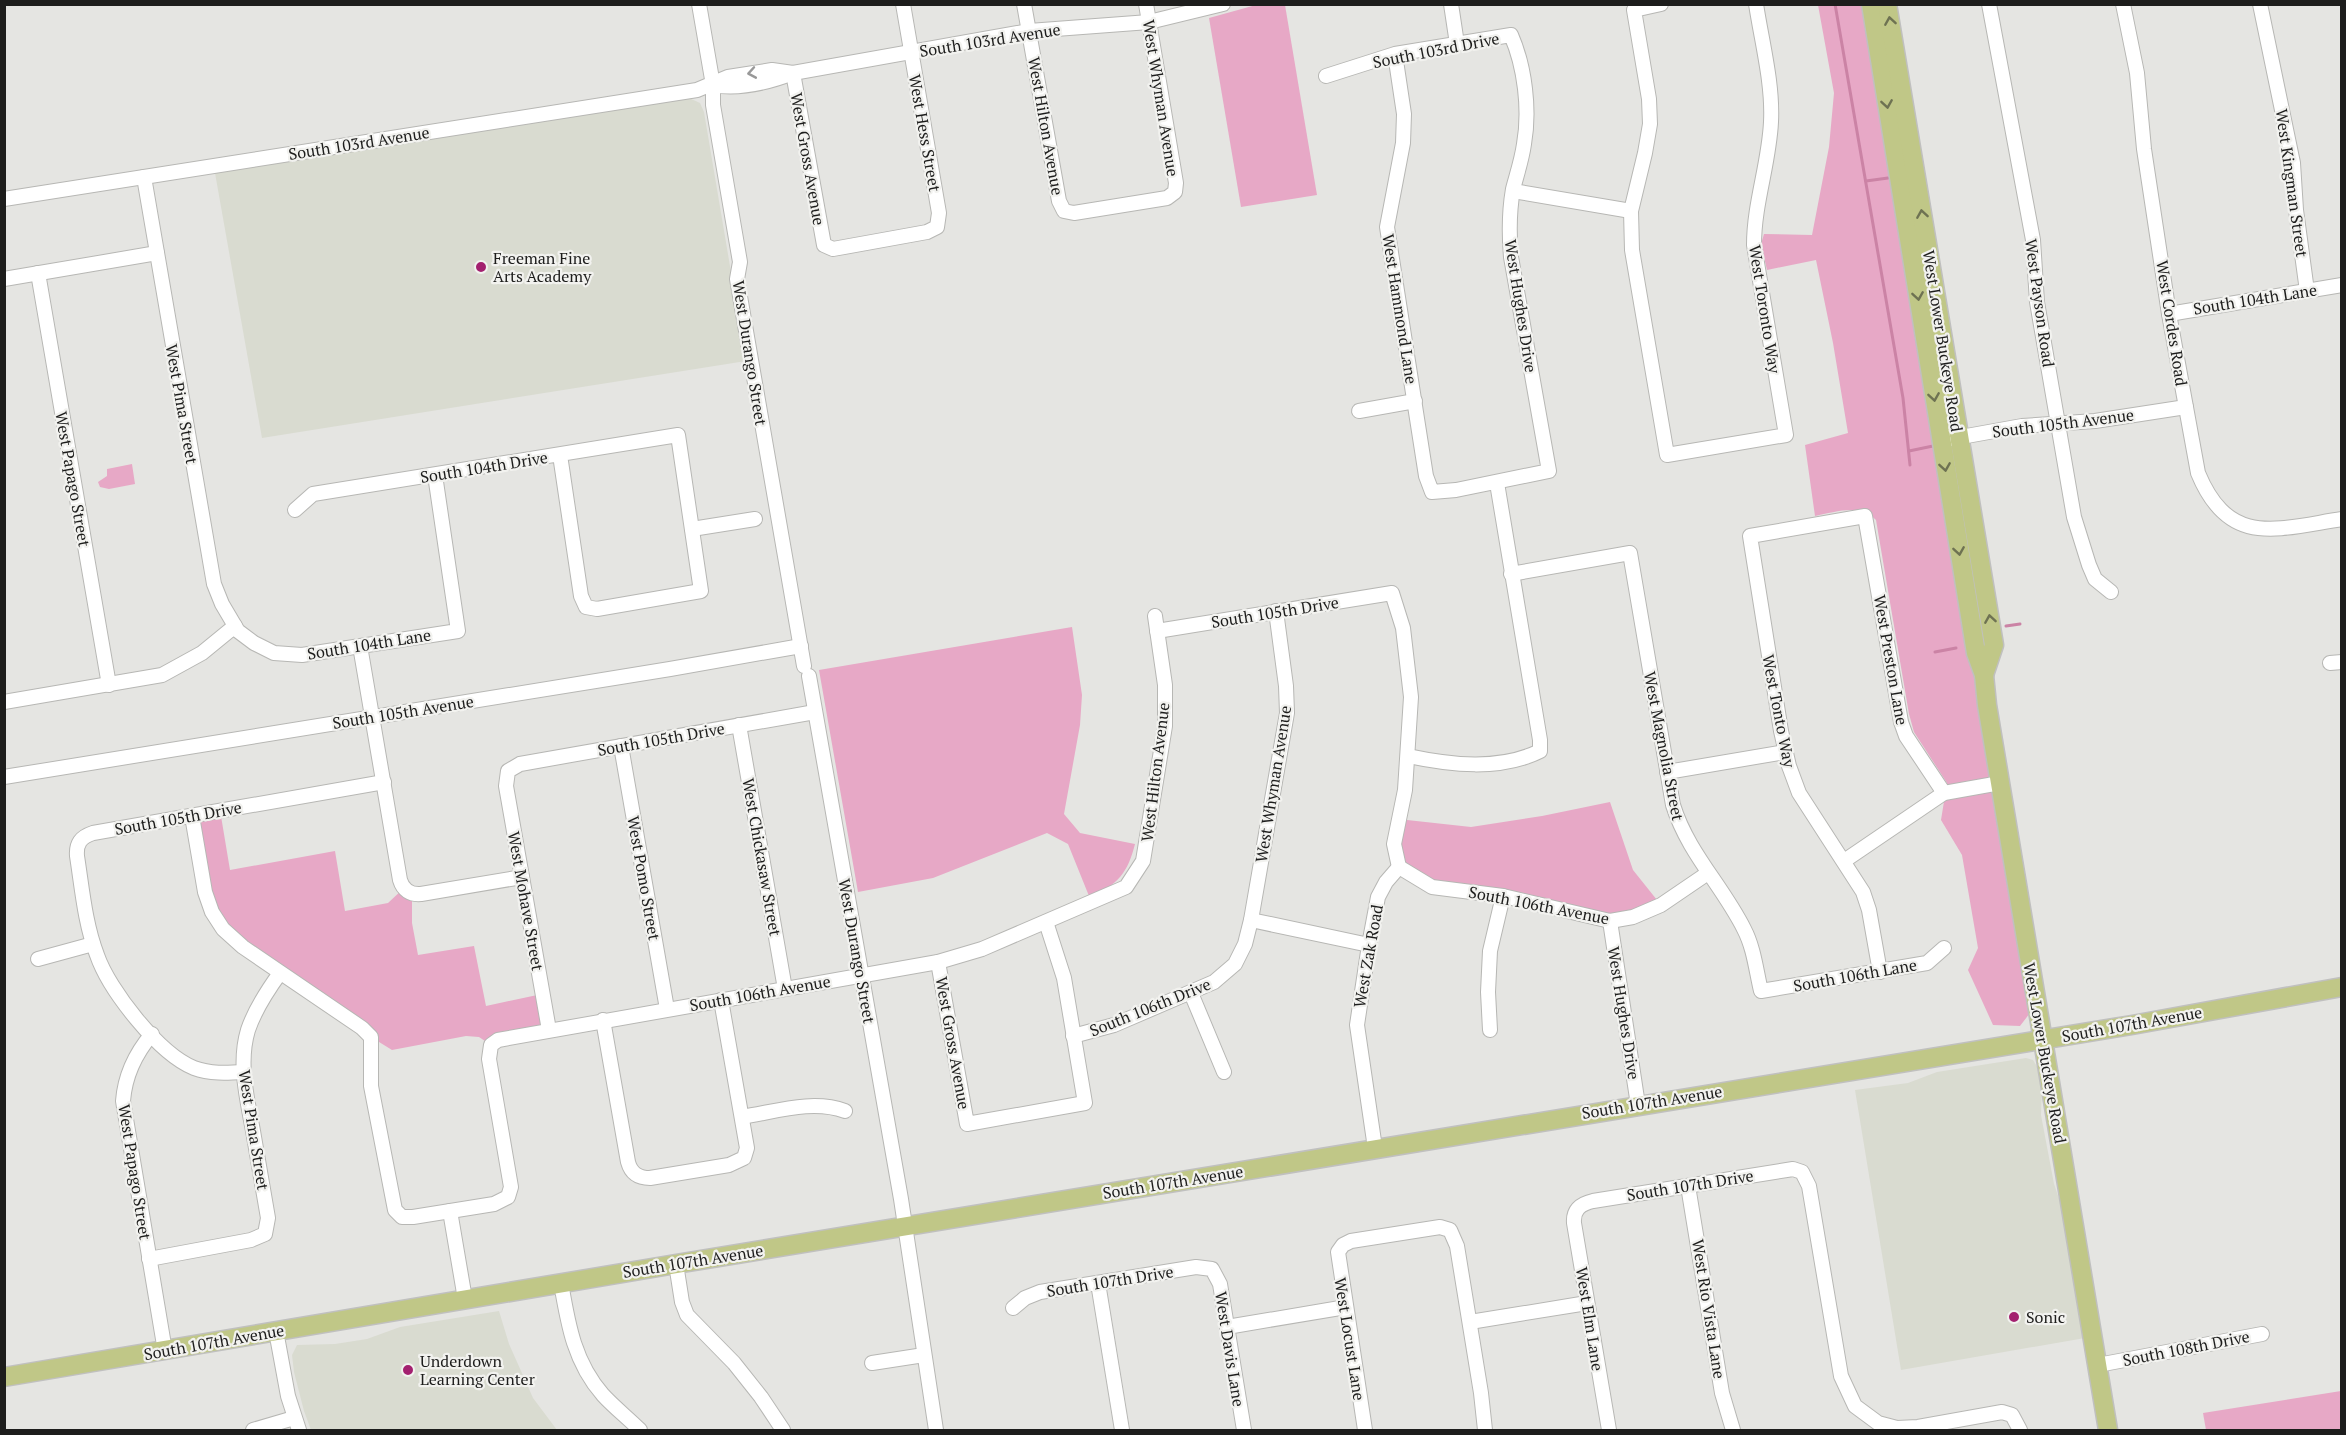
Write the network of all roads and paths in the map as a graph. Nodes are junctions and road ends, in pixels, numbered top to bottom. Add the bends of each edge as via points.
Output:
1 (699, 4) edge
2 (903, 4) edge
3 (1024, 4) edge
4 (1146, 4) edge
5 (1223, 4) edge
6 (1451, 4) edge
7 (1661, 4) edge
8 (1756, 4) edge
9 (1871, 4) edge
10 (1887, 4) edge
11 (1989, 4) edge
12 (2123, 4) edge
13 (2260, 4) edge
14 (1149, 22) junction
15 (1029, 31) junction
16 (1511, 35) joint
17 (1457, 44) junction
18 (911, 52) junction
19 (1395, 54) junction
20 (793, 73) junction
21 (1326, 76) dead end
22 (713, 85) junction
23 (144, 177) junction
24 (1513, 191) junction
25 (4, 200) edge
26 (1064, 211) joint
27 (1631, 211) junction
28 (824, 244) joint
29 (157, 253) junction
30 (38, 273) junction
31 (4, 279) edge
32 (2342, 285) edge
33 (2307, 291) junction
34 (2169, 314) junction
35 (1415, 401) junction
36 (2186, 407) junction
37 (1359, 411) dead end
38 (2059, 425) junction
39 (1960, 437) junction
40 (1941, 440) junction
41 (560, 455) junction
42 (435, 475) junction
43 (1497, 483) junction
44 (295, 510) dead end
45 (1866, 516) joint
46 (755, 519) dead end
47 (2342, 519) edge
48 (692, 530) junction
49 (1511, 574) junction
50 (2111, 592) dead end
51 (1276, 611) junction
52 (1156, 623) joint
53 (235, 626) junction
54 (360, 646) junction
55 (801, 646) junction
56 (1984, 675) junction
57 (109, 685) junction
58 (4, 702) edge
59 (815, 712) junction
60 (372, 717) junction
61 (739, 725) junction
62 (621, 747) junction
63 (1785, 752) junction
64 (1408, 756) junction
65 (508, 771) joint
66 (1666, 772) junction
67 (4, 777) edge
68 (384, 782) junction
69 (2000, 783) junction
70 (1944, 793) junction
71 (192, 816) junction
72 (1844, 861) junction
73 (1400, 867) junction
74 (1708, 873) junction
75 (522, 877) junction
76 (1126, 887) joint
77 (1503, 896) junction
78 (1251, 921) junction
79 (1610, 921) junction
80 (1046, 922) junction
81 (93, 944) junction
82 (1368, 945) junction
83 (1944, 948) dead end
84 (38, 959) dead end
85 (938, 962) junction
86 (1880, 972) junction
87 (280, 973) junction
88 (861, 975) junction
89 (2342, 987) edge
90 (785, 988) junction
91 (1761, 991) joint
92 (1191, 993) junction
93 (721, 1000) junction
94 (667, 1009) junction
95 (603, 1020) junction
96 (549, 1030) junction
97 (1490, 1030) dead end
98 (152, 1034) junction
99 (1073, 1036) junction
100 (2042, 1039) junction
101 (244, 1072) junction
102 (1224, 1072) dead end
103 (1638, 1105) junction
104 (845, 1111) dead end
105 (742, 1118) junction
106 (1375, 1148) junction
107 (1688, 1186) junction
108 (1578, 1208) joint
109 (450, 1211) junction
110 (905, 1226) junction
111 (149, 1259) junction
112 (675, 1263) junction
113 (1212, 1269) joint
114 (561, 1283) junction
115 (1098, 1283) junction
116 (465, 1299) junction
117 (1587, 1303) junction
118 (1346, 1307) junction
119 (1013, 1308) dead end
120 (1470, 1322) junction
121 (1227, 1327) junction
122 (276, 1331) junction
123 (2262, 1334) dead end
124 (165, 1351) junction
125 (924, 1355) junction
126 (872, 1363) dead end
127 (2104, 1364) junction
128 (4, 1377) edge
129 (297, 1424) edge
130 (253, 1431) edge
131 (640, 1431) edge
132 (783, 1431) edge
133 (936, 1431) edge
134 (1122, 1431) edge
135 (1244, 1431) edge
136 (1365, 1431) edge
137 (1485, 1431) edge
138 (1609, 1431) edge
139 (1733, 1431) edge
140 (2020, 1431) edge
141 (2108, 1431) edge

1 - 22 street, West Durango Street
2 - 18 street, West Hess Street
3 - 15 street, West Hilton Avenue
4 - 14 street, West Whyman Avenue
5 - 14 street, South 103rd Avenue
6 - 17 street
7 - 27 street via 1634,10 1650,124
8 - 27 street, West Toronto Way via 1772,109 1754,245 1786,435 1667,455 1632,250
9 -> 40 main road, West Lower Buckeye Road
39 -> 10 main road, West Lower Buckeye Road
11 - 38 street, West Payson Road via 2033,240 2037,302
12 - 34 street, West Cordes Road via 2137,73 2144,149
13 - 33 street, West Kingman Street via 2293,163
14 - 15 street, South 103rd Avenue
14 - 26 street, West Whyman Avenue via 1175,192 1167,198 1074,213
15 - 18 street, South 103rd Avenue
15 - 26 street, West Hilton Avenue
16 - 17 street, South 103rd Drive
16 - 24 street, West Hughes Drive via 1527,114
17 - 19 street, South 103rd Drive
18 - 20 street, South 103rd Avenue
18 - 28 street, West Hess Street via 939,213 937,227 832,249
19 - 21 street, South 103rd Drive
19 - 35 street, West Hammond Lane via 1404,114 1387,227
20 - 22 street, South 103rd Avenue via 773,81 730,88
20 - 28 street, West Gross Avenue
22 - 23 street, South 103rd Avenue
22 - 55 street, West Durango Street via 713,105 740,262 737,279
23 - 25 street, South 103rd Avenue
23 - 29 street, West Pima Street
24 - 27 street
24 - 43 street, West Hughes Drive via 1511,257 1548,471
29 - 30 street
29 - 53 street, West Pima Street via 214,584
30 - 31 street
30 - 57 street, West Papago Street
32 - 33 street, South 104th Lane
33 - 34 street, South 104th Lane
34 - 36 street, West Cordes Road
35 - 37 street
35 - 43 street, West Hammond Lane via 1432,492
36 - 38 street, South 105th Avenue
36 - 47 street, West Cordes Road via 2198,473 2210,499 2225,515 2257,529 2276,530
38 - 39 street, South 105th Avenue via 2022,426
38 - 50 street, West Payson Road via 2083,548 2096,579
39 - 40 street, South 105th Avenue
56 -> 39 main road, West Lower Buckeye Road via 1994,645
40 -> 56 main road, West Lower Buckeye Road via 1976,653
41 - 42 street, South 104th Drive
41 - 48 street, South 104th Drive via 678,435
41 - 48 street via 581,596 586,607 597,609 701,591
42 - 44 street, South 104th Drive via 313,494
42 - 54 street, South 104th Lane via 458,631
43 - 49 street
45 - 63 street, West Tonto Way via 1750,536
45 - 70 street, West Preston Lane via 1901,722
46 - 48 street
49 - 64 street via 1540,751 1525,759 1497,763 1433,762
49 - 66 street, West Magnolia Street via 1629,553
51 - 52 street, South 105th Drive
51 - 64 street, South 105th Drive via 1392,593 1408,662
51 - 78 street, West Whyman Avenue via 1287,713
52 - 76 street, West Hilton Avenue via 1166,685 1165,726 1143,861
53 - 54 street, South 104th Lane via 254,643 274,653 302,655
53 - 57 street via 202,653 162,675
54 - 60 street
55 - 59 street, West Durango Street
55 - 60 street, South 105th Avenue
56 - 69 main road, West Lower Buckeye Road
57 - 58 street
59 - 61 street, South 105th Drive
59 - 88 street, West Durango Street
60 - 67 street, South 105th Avenue
60 - 68 street
61 - 62 street, South 105th Drive
61 - 90 street, West Chickasaw Street
62 - 65 street, South 105th Drive via 520,764
62 - 94 street, West Pomo Street
63 - 66 street
63 - 72 street, West Tonto Way via 1799,793
64 - 73 street via 1394,844
65 - 75 street, West Mohave Street via 506,786
66 - 74 street, West Magnolia Street via 1678,824
68 - 71 street, South 105th Drive
68 - 75 street via 400,879 407,892 421,894
69 - 70 street
69 - 100 main road, West Lower Buckeye Road
70 - 72 street
71 - 81 street, South 105th Drive via 93,833 80,840 77,856
71 - 87 street via 212,912 229,936
72 - 86 street, West Tonto Way via 1869,910
73 - 77 street, South 106th Avenue via 1432,887
73 - 82 street, West Zak Road via 1378,897
74 - 79 street, South 106th Avenue via 1661,905 1633,917
74 - 91 street, West Magnolia Street via 1745,929
75 - 96 street, West Mohave Street
76 - 80 street, South 106th Avenue
77 - 79 street, South 106th Avenue
77 - 97 street via 1490,951
78 - 82 street
78 - 92 street, South 106th Drive via 1235,964 1222,977
79 - 103 street, West Hughes Drive
80 - 85 street, South 106th Avenue via 982,949
80 - 99 street via 1061,963
81 - 84 street
81 - 98 street via 112,987
82 - 106 street, West Zak Road via 1357,1025
83 - 86 street, South 106th Lane via 1927,963
85 - 88 street, South 106th Avenue
85 - 99 street, West Gross Avenue via 968,1124 1084,1103
86 - 91 street, South 106th Lane
87 - 101 street, West Pima Street via 251,1021
87 - 109 street via 371,1037 371,1086 391,1199 398,1214 413,1217
88 - 90 street, South 106th Avenue
88 - 110 street, West Durango Street
89 - 100 main road, South 107th Avenue
90 - 93 street, South 106th Avenue
92 - 99 street, South 106th Drive via 1114,1025
92 - 102 street
93 - 94 street, South 106th Avenue
93 - 105 street
94 - 95 street, South 106th Avenue
95 - 96 street, South 106th Avenue
95 - 105 street via 628,1162 635,1175 650,1178 729,1165 744,1158 747,1148
96 - 109 street, South 106th Avenue via 503,1038 491,1045 489,1059 510,1181 508,1197 494,1204
98 - 101 street via 178,1059 194,1068
98 - 111 street, West Papago Street via 133,1062 123,1101
100 - 103 main road, South 107th Avenue
100 - 127 main road, West Lower Buckeye Road
101 - 111 street, West Pima Street via 268,1218 266,1234
103 - 106 main road, South 107th Avenue
104 - 105 street via 807,1106
106 - 110 main road, South 107th Avenue
107 - 108 street, South 107th Drive via 1593,1201
107 - 139 street, West Rio Vista Lane via 1722,1392
107 - 140 street, South 107th Drive via 1788,1169 1802,1172 1809,1186 1841,1376 1855,1406 1878,1423 1897,1428 1997,1413 2012,1415
108 - 117 street, West Elm Lane via 1574,1223
109 - 116 street
110 - 112 main road, South 107th Avenue
110 - 125 street, West Durango Street
111 - 124 street, West Papago Street
112 - 114 main road, South 107th Avenue
112 - 132 street via 687,1315 739,1368
113 - 115 street, South 107th Drive via 1196,1267
113 - 121 street, West Davis Lane via 1220,1284
114 - 116 main road, South 107th Avenue
114 - 131 street via 569,1329 580,1361 604,1396
115 - 119 street, South 107th Drive via 1032,1295
115 - 134 street
116 - 122 main road, South 107th Avenue
117 - 120 street
117 - 138 street, West Elm Lane
118 - 120 street, West Locust Lane via 1337,1257 1340,1248 1351,1241 1434,1227 1449,1230 1457,1246
118 - 121 street
118 - 136 street, West Locust Lane
120 - 137 street
121 - 135 street, West Davis Lane
122 - 124 main road, South 107th Avenue
122 - 129 street
123 - 127 street, South 108th Drive
124 - 128 main road, South 107th Avenue
125 - 126 street
125 - 133 street
127 - 141 main road, West Lower Buckeye Road
129 - 130 street

